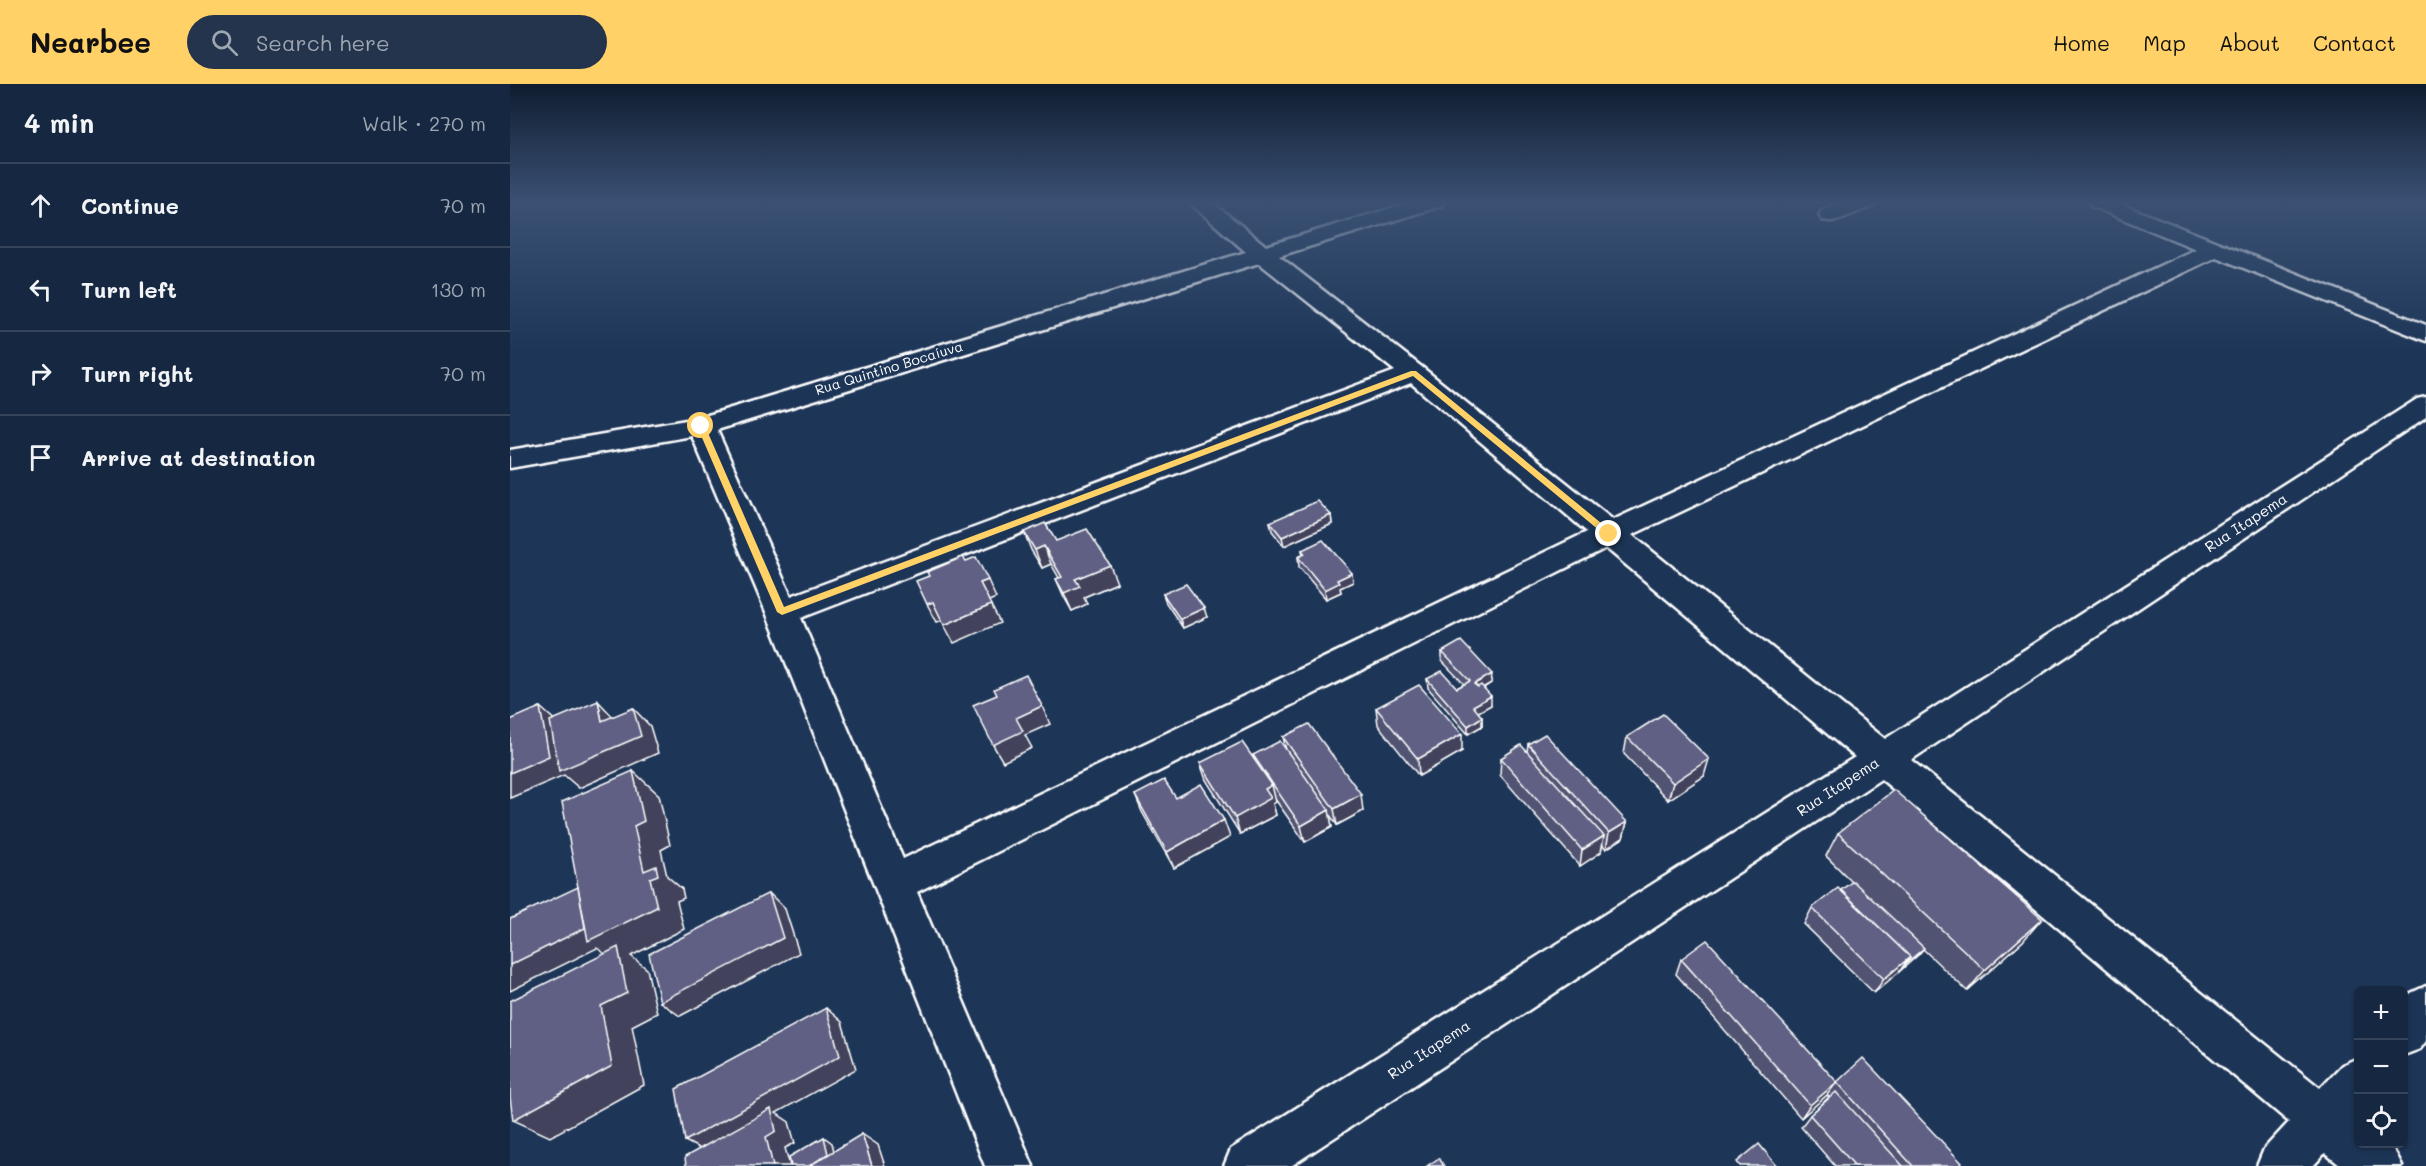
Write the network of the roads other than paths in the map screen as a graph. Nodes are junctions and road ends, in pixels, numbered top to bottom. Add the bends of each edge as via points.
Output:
1 (1267, 252) edge
2 (2208, 252) edge
3 (2224, 252) edge
4 (1262, 254) junction
5 (2426, 334) edge
6 (1414, 373) junction
7 (2426, 405) edge
8 (701, 426) junction
9 (510, 459) edge
10 (1609, 534) junction
11 (782, 612) junction
12 (1882, 759) junction
13 (893, 884) junction
14 (2426, 1008) edge
15 (2408, 1028) edge
16 (2354, 1085) edge
17 (2322, 1120) junction
18 (1009, 1166) edge
19 (1248, 1166) edge
20 (2281, 1166) edge
21 (2378, 1166) edge

1 - 4 street, Rua Quintino Bocaíuva
2 - 10 street
3 - 5 street
4 - 6 street
4 - 8 street, Rua Quintino Bocaíuva
6 - 10 street
6 - 11 street
7 - 12 street, Rua Itapema
8 - 9 street, Rua Quintino Bocaíuva
8 - 11 street
10 - 12 street
10 - 13 street
11 - 13 street
12 - 17 street
12 - 19 street, Rua Itapema
13 - 18 street
14 - 15 street
16 - 17 street
17 - 20 street
17 - 21 street

